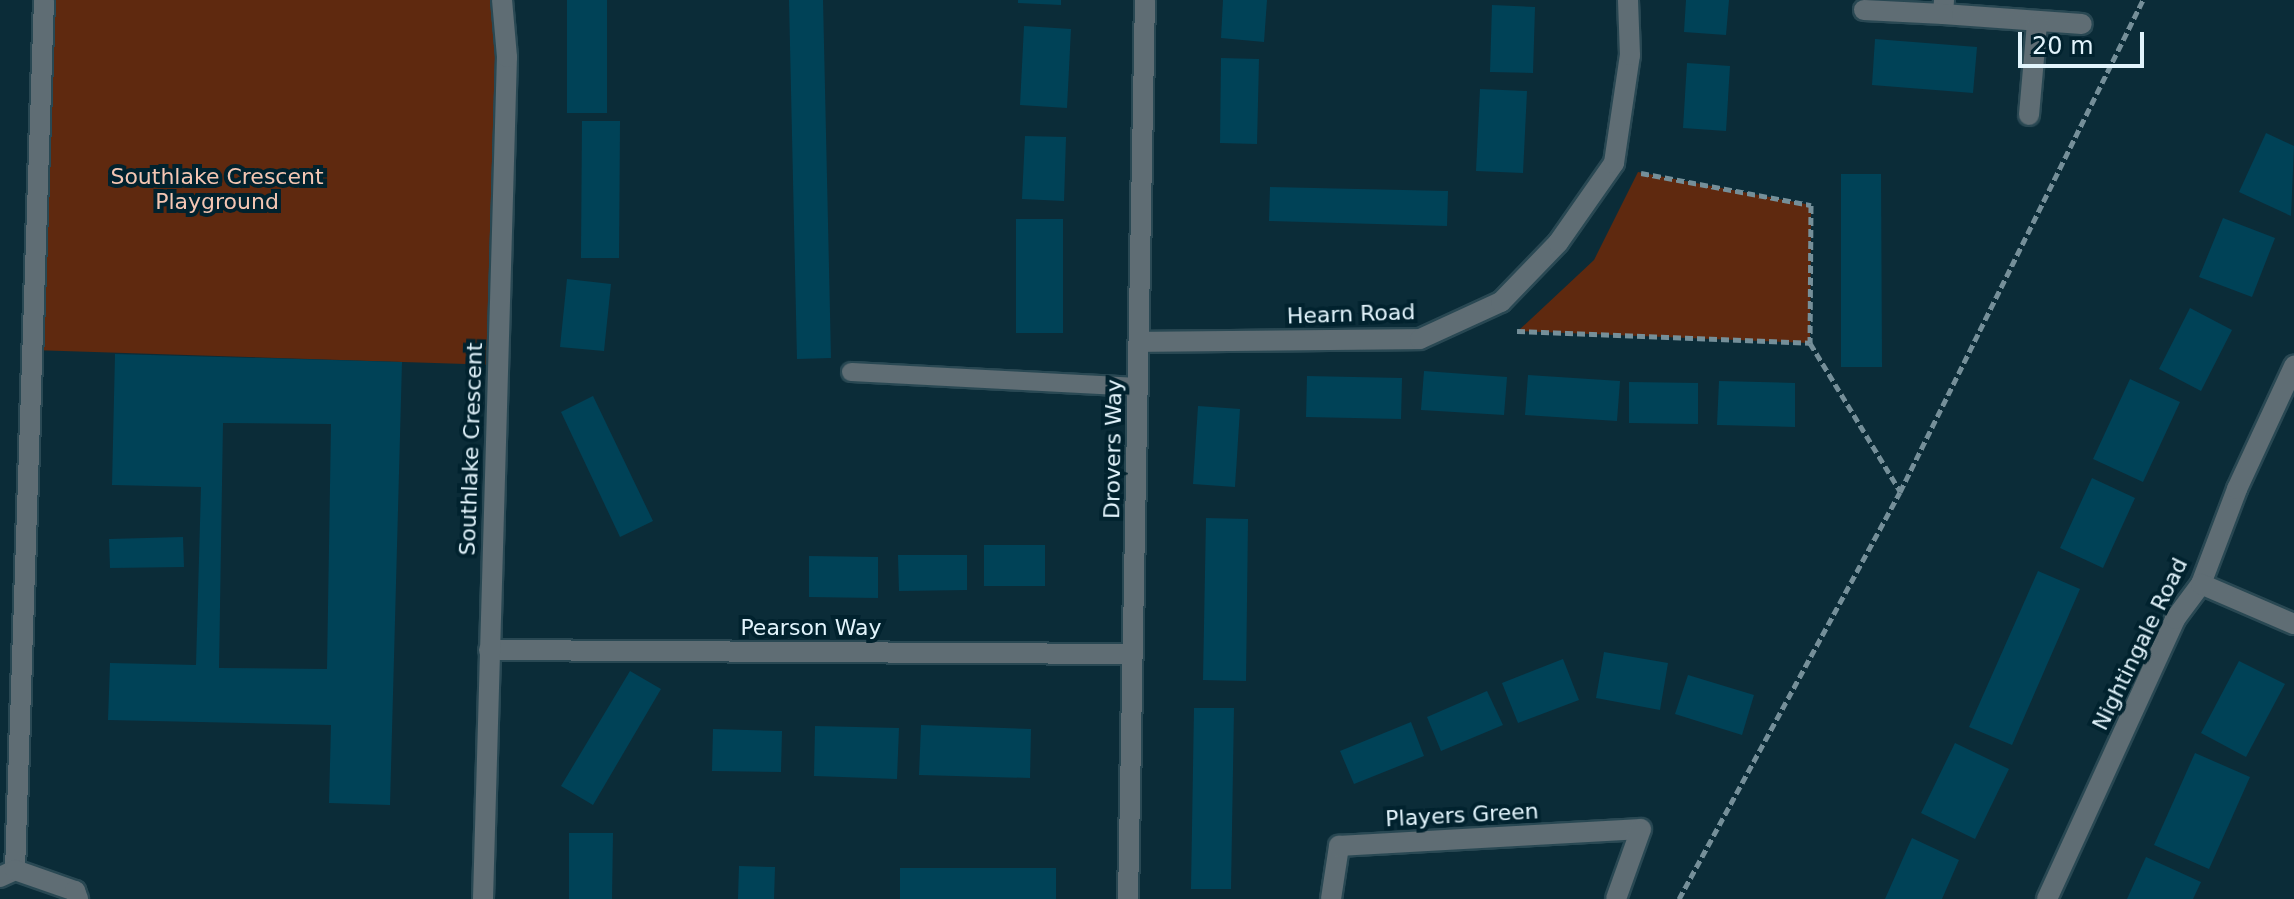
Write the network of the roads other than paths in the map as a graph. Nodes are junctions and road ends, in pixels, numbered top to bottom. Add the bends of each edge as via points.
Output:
1 (44, 0) edge
2 (502, 0) edge
3 (1145, 0) edge
4 (1628, 0) edge
5 (1944, 7) edge
6 (1864, 10) dead end
7 (2037, 23) junction
8 (2082, 24) dead end
9 (2029, 115) dead end
10 (1139, 342) junction
11 (2294, 366) edge
12 (851, 372) dead end
13 (1139, 387) junction
14 (2201, 584) junction
15 (2294, 624) edge
16 (489, 650) junction
17 (1133, 654) junction
18 (8, 873) edge
19 (78, 899) edge
20 (483, 899) edge
21 (1128, 899) edge
22 (1331, 899) edge
23 (1616, 899) edge
24 (2047, 899) edge

1 - 18 street
2 - 16 street, Southlake Crescent via 507,57
3 - 10 street, Drovers Way
4 - 10 street, Hearn Road via 1630,55 1614,163 1558,243 1501,302 1420,339
5 - 6 street
5 - 7 street
7 - 8 street
7 - 9 street
10 - 13 street, Drovers Way
11 - 14 street, Nightingale Road via 2237,489
12 - 13 lane
13 - 17 street, Drovers Way
14 - 15 street
14 - 24 street, Nightingale Road via 2175,619
16 - 17 street, Pearson Way
16 - 20 street, Southlake Crescent
17 - 21 street, Drovers Way
18 - 19 street via 75,891
22 - 23 street, Players Green via 1339,846 1644,823

